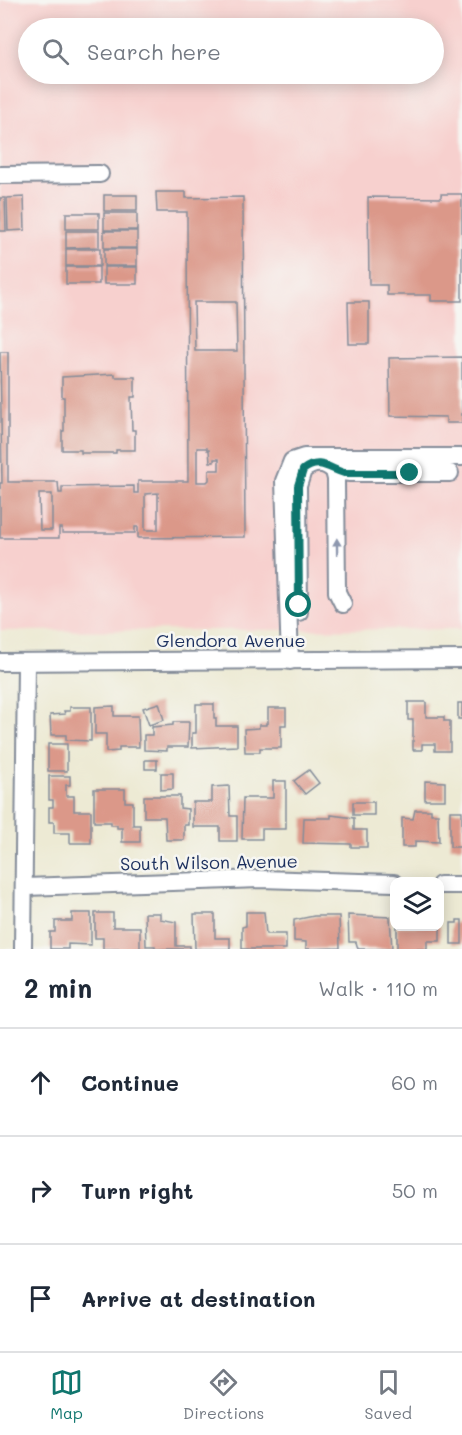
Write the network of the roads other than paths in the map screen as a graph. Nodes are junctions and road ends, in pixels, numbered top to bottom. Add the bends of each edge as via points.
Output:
1 (100, 174) dead end
2 (0, 175) edge
3 (462, 457) edge
4 (334, 471) junction
5 (450, 473) dead end
6 (343, 604) dead end
7 (462, 660) edge
8 (294, 661) junction
9 (0, 662) edge
10 (26, 662) junction
11 (390, 883) edge
12 (444, 885) edge
13 (462, 885) edge
14 (25, 887) junction
15 (23, 949) edge

1 - 2 street
3 - 8 street via 304,457 292,461 284,481
4 - 5 street
6 -> 4 street via 337,592
4 - 8 street via 323,464 312,464 300,476
7 - 8 street, Glendora Avenue
8 - 10 street, Glendora Avenue
9 - 10 street, Glendora Avenue
10 - 14 street
11 - 14 street, South Wilson Avenue via 260,879
12 - 13 street
14 - 15 street

